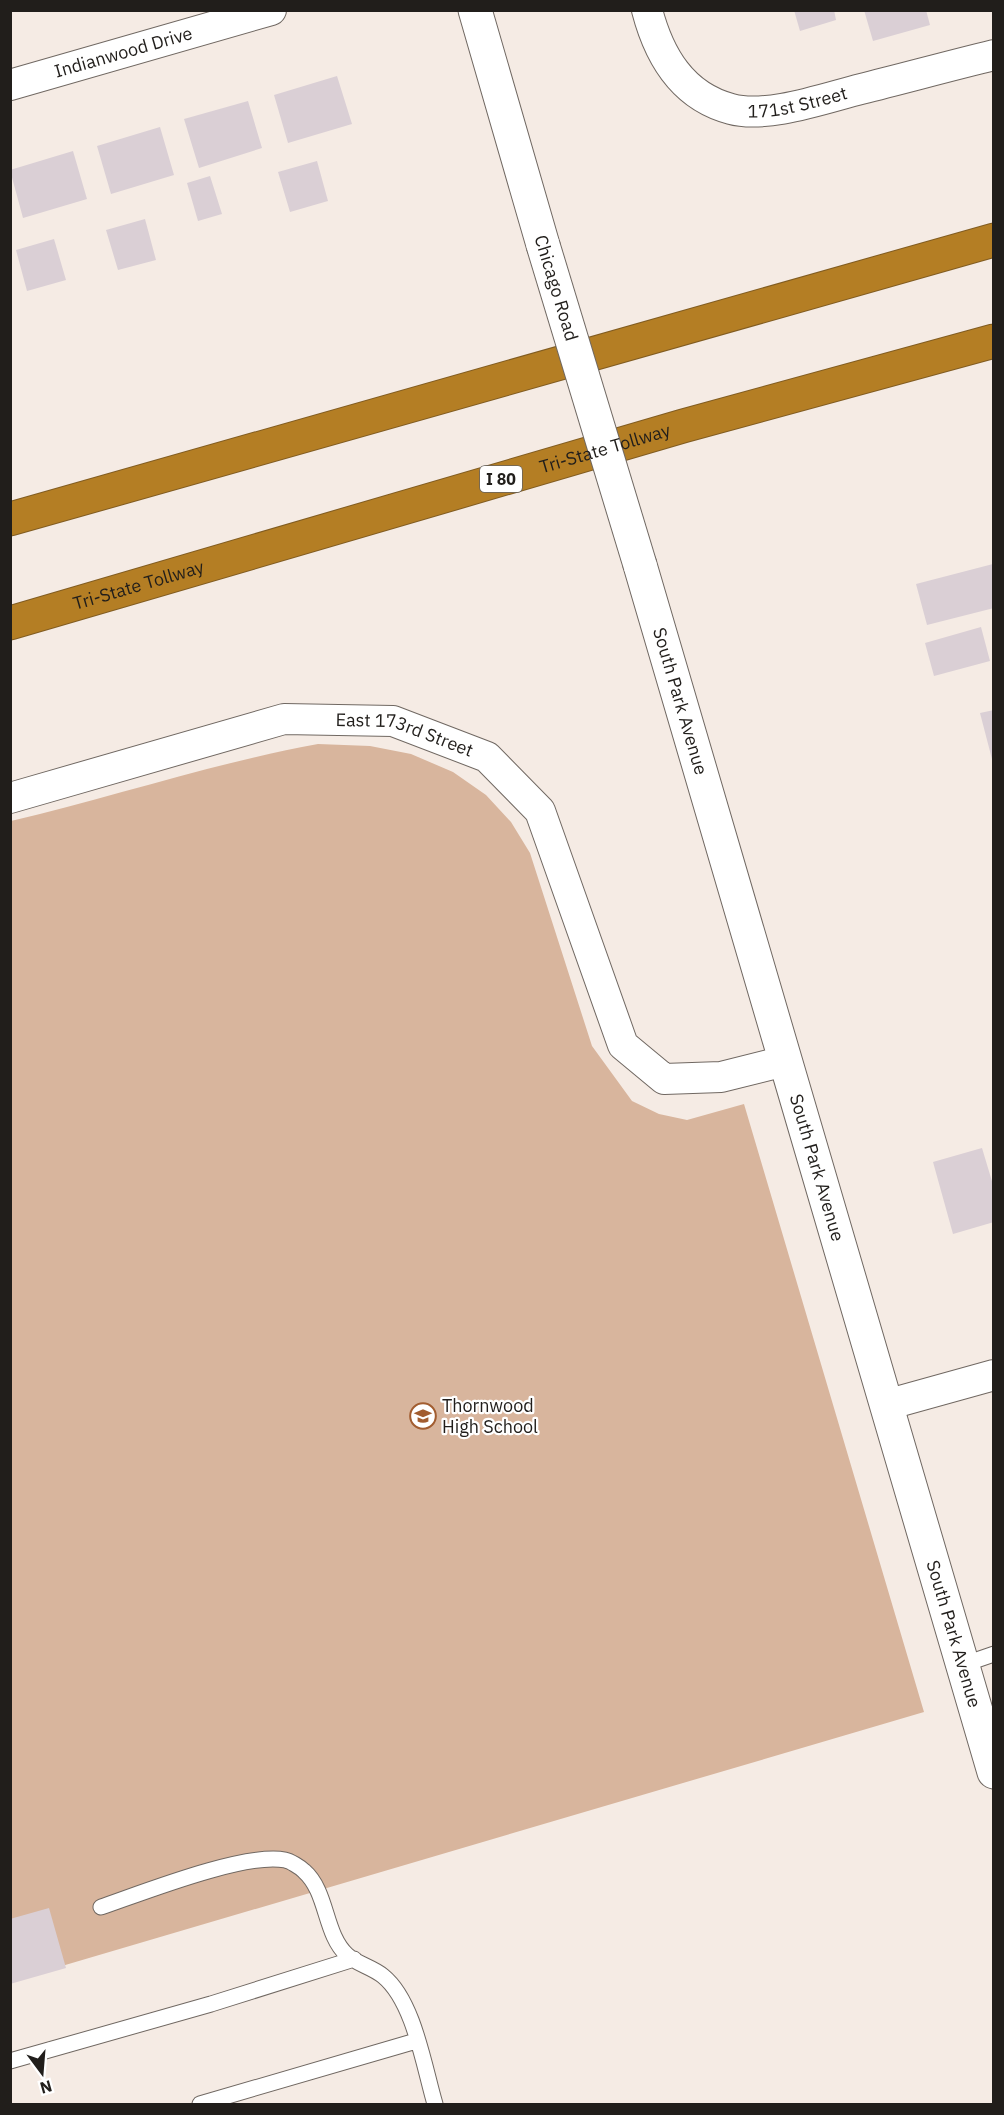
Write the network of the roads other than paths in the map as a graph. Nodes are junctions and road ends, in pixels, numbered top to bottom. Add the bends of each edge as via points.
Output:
1 (271, 10) edge
2 (475, 10) edge
3 (647, 10) edge
4 (993, 55) edge
5 (10, 85) edge
6 (993, 240) edge
7 (993, 341) edge
8 (10, 519) edge
9 (640, 565) joint
10 (10, 622) edge
11 (10, 798) edge
12 (785, 1061) junction
13 (993, 1375) edge
14 (886, 1405) junction
15 (993, 1654) edge
16 (962, 1665) junction
17 (993, 1772) edge
18 (100, 1907) dead end
19 (354, 1959) junction
20 (416, 2041) junction
21 (10, 2061) edge
22 (200, 2104) edge
23 (435, 2104) edge

1 - 5 street, Indianwood Drive
2 - 9 street, Chicago Road, bridge
3 - 4 street, 171st Street via 662,56 679,79 702,96 732,109 764,110 805,103
6 - 8 highway
7 - 10 highway, Tri-State Tollway / I 80 via 683,426
9 - 12 street, South Park Avenue
11 - 12 street, East 173rd Street via 284,719 393,721 487,757 540,811 623,1045 664,1079 721,1077
12 - 14 street, South Park Avenue
13 - 14 street
14 - 16 street, South Park Avenue
15 - 16 lane
16 - 17 street, South Park Avenue
18 - 19 lane via 201,1873 264,1859 286,1860 305,1871 317,1890 336,1940 347,1956
19 - 20 lane via 382,1975 397,1990
19 - 21 lane
20 - 22 lane
20 - 23 lane

